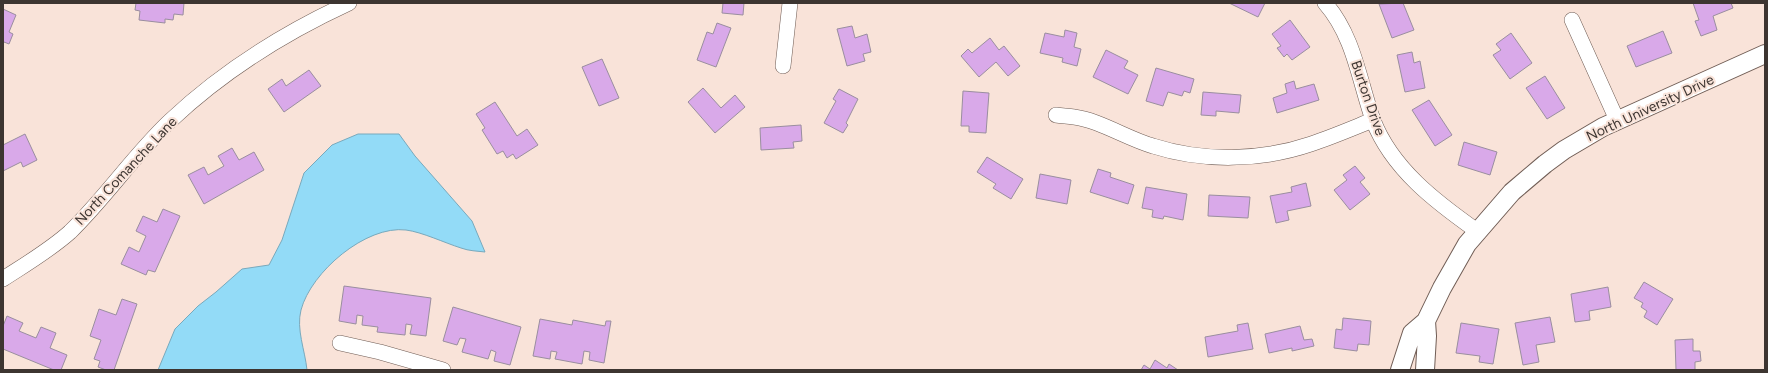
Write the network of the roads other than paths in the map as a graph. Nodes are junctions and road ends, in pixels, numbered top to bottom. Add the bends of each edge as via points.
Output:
1 (350, 3) edge
2 (790, 3) edge
3 (1325, 3) edge
4 (1572, 20) dead end
5 (1765, 54) edge
6 (783, 66) dead end
7 (1056, 115) dead end
8 (1373, 120) junction
9 (1617, 120) junction
10 (1478, 231) junction
11 (3, 278) edge
12 (1426, 321) junction
13 (340, 343) dead end
14 (420, 367) edge
15 (443, 370) edge
16 (1400, 370) edge
17 (1425, 370) edge

1 - 11 street, North Comanche Lane via 266,47 216,82 149,142 70,232 51,248
2 - 6 street
3 - 8 street, Burton Drive via 1342,27 1350,44
4 - 9 street
5 - 9 street, North University Drive
7 - 8 street via 1092,122 1155,147 1189,154 1230,157 1273,154 1293,149
8 - 10 street, Burton Drive via 1389,150 1420,187
9 - 10 street, North University Drive via 1564,150 1545,164 1512,192
10 - 12 street, North University Drive via 1455,264
12 - 16 street, North University Drive via 1412,333
12 - 17 street, North University Drive
13 - 14 street via 380,352
14 - 15 street

